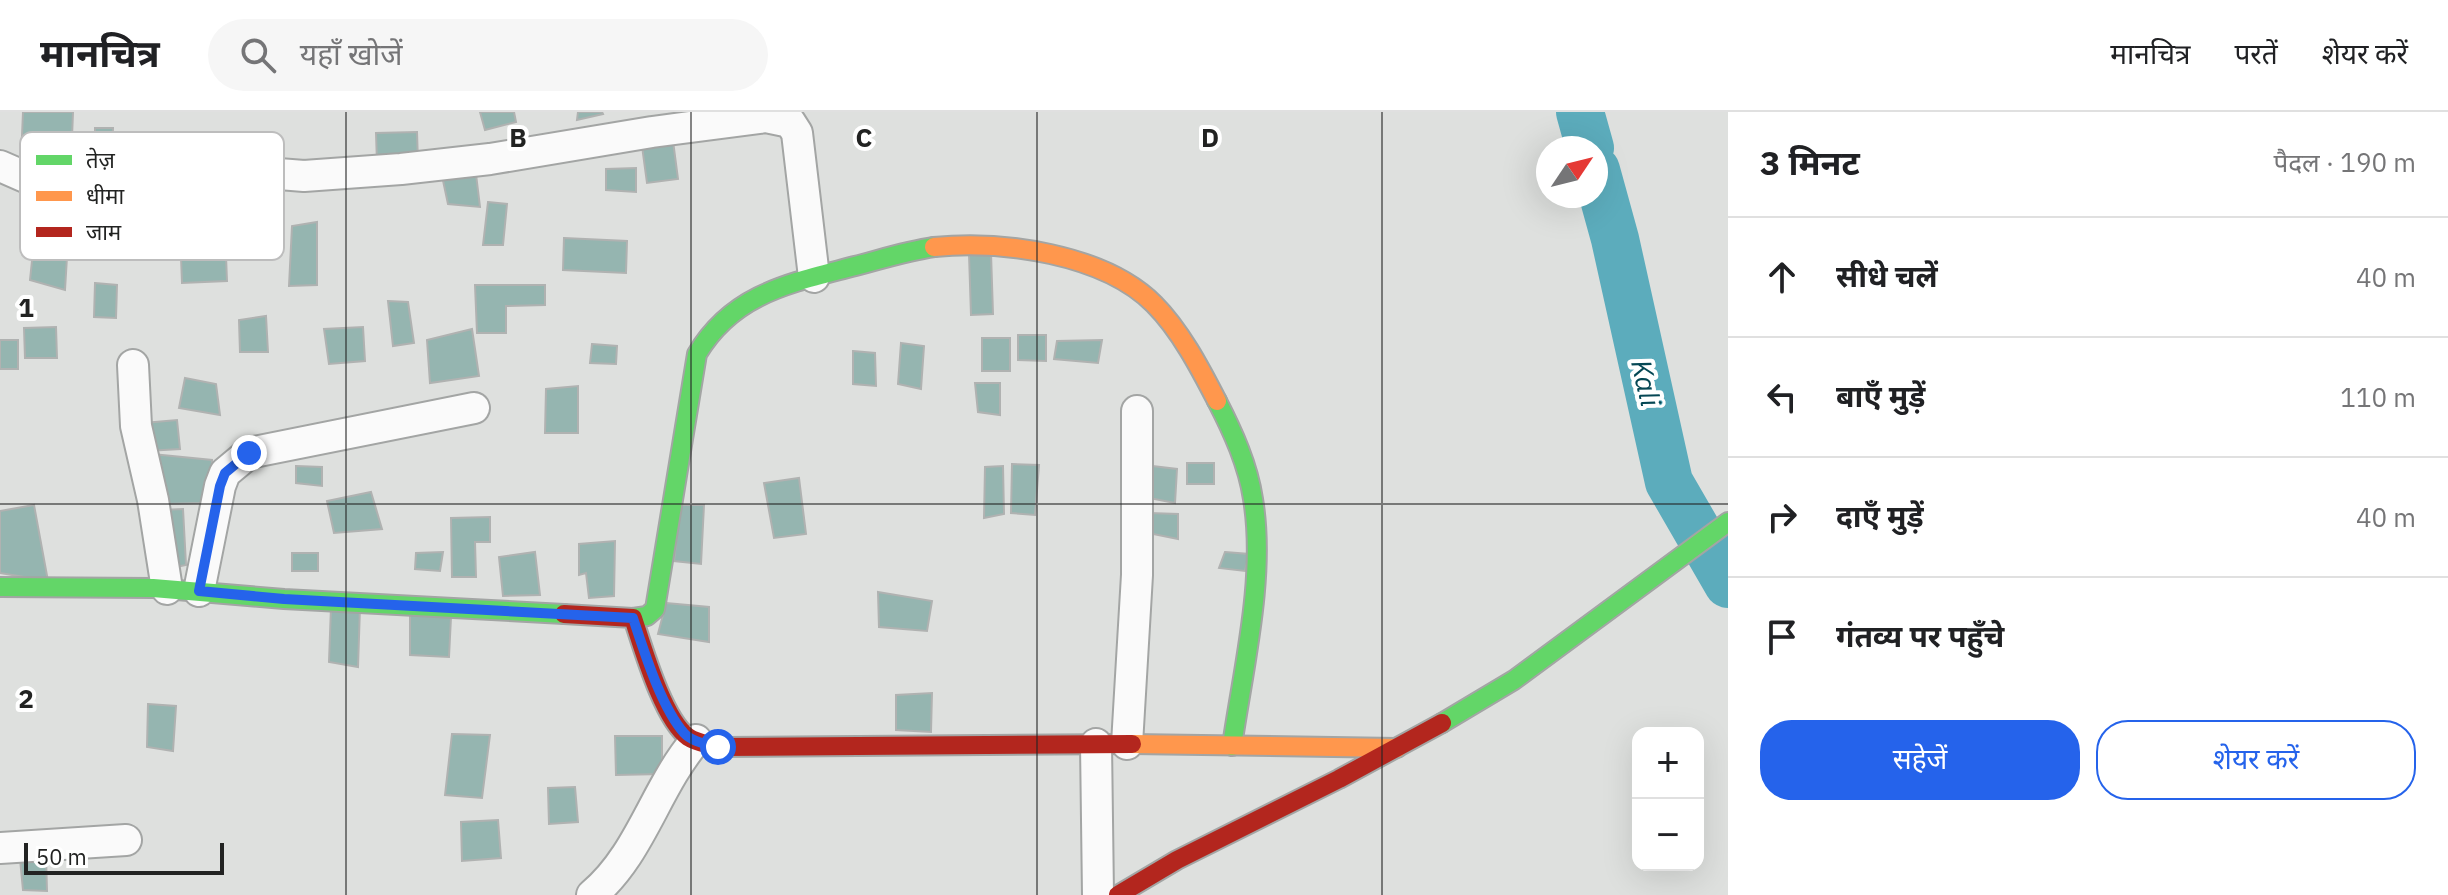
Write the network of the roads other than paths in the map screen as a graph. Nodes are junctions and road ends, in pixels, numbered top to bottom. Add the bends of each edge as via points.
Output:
1 (0, 166) edge
2 (284, 174) edge
3 (20, 175) edge
4 (814, 277) junction
5 (133, 365) dead end
6 (474, 408) dead end
7 (1137, 411) dead end
8 (1728, 522) edge
9 (0, 587) edge
10 (167, 589) junction
11 (199, 591) junction
12 (633, 618) junction
13 (696, 740) junction
14 (1096, 744) junction
15 (1127, 744) junction
16 (1232, 746) junction
17 (1397, 748) junction
18 (126, 840) dead end
19 (0, 848) edge
20 (592, 895) edge
21 (1098, 895) edge
22 (1118, 895) edge

1 - 3 street
2 - 4 street via 490,159 766,117 790,122 797,133
4 - 12 street via 764,292 720,322 701,345 655,609
4 - 16 street via 948,245 984,246 1087,264 1124,280 1151,301 1175,329 1212,391 1234,438 1254,507 1256,579
5 - 10 street via 136,426
6 - 11 street via 249,453 225,473 220,486
7 - 15 street via 1137,575
8 - 17 street via 1479,702
9 - 10 street
10 - 11 street
11 - 12 street
12 - 13 street via 673,716
13 - 14 street via 757,749
13 - 20 street via 673,770 628,855
14 - 15 street
14 - 21 street
15 - 16 street
16 - 17 street
17 - 22 street
18 - 19 street

